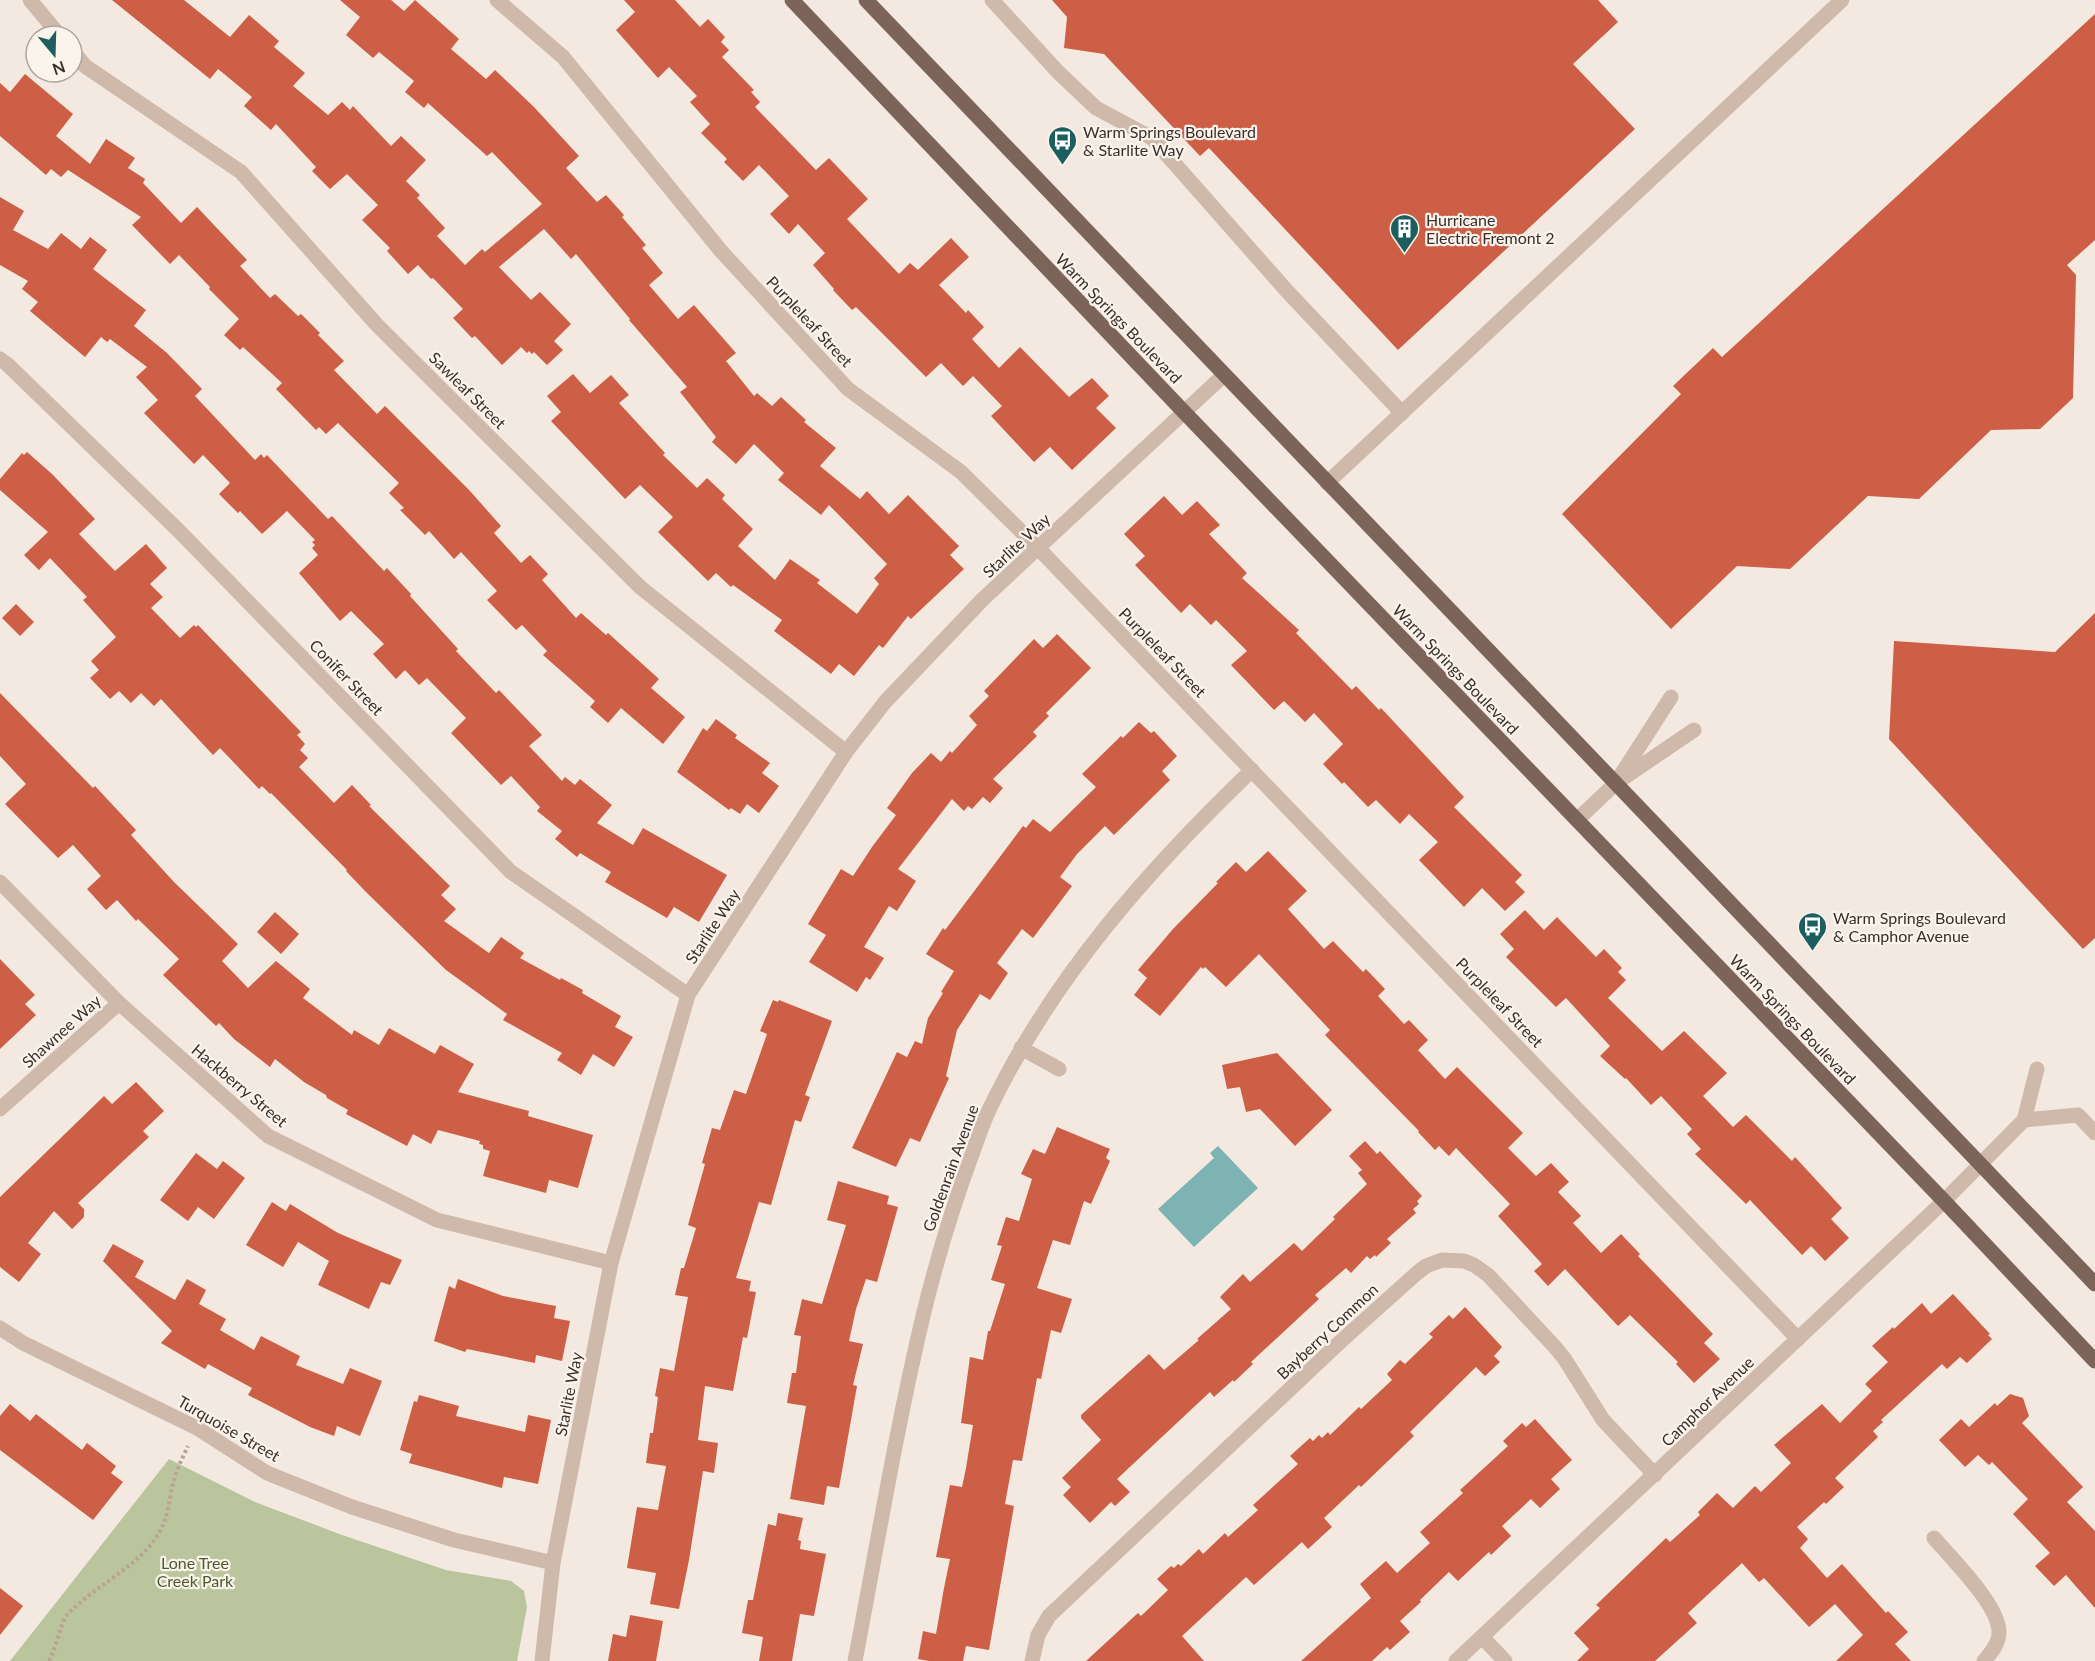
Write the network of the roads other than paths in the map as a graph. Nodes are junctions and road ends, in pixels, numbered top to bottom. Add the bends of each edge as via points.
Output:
1 (30, 0) edge
2 (497, 0) edge
3 (792, 0) edge
4 (866, 0) edge
5 (992, 0) edge
6 (1842, 0) edge
7 (50, 24) edge
8 (84, 65) edge
9 (0, 359) edge
10 (1224, 375) junction
11 (1184, 412) junction
12 (1402, 413) junction
13 (1327, 483) junction
14 (1039, 549) junction
15 (1671, 697) dead end
16 (1694, 730) dead end
17 (846, 752) junction
18 (1252, 770) junction
19 (1616, 783) junction
20 (1577, 820) junction
21 (0, 882) edge
22 (688, 995) junction
23 (119, 1003) junction
24 (1021, 1048) junction
25 (1059, 1068) dead end
26 (2037, 1069) dead end
27 (0, 1110) edge
28 (2024, 1120) junction
29 (2092, 1122) edge
30 (1981, 1164) junction
31 (1944, 1201) junction
32 (611, 1263) junction
33 (2095, 1284) edge
34 (0, 1328) edge
35 (1798, 1339) junction
36 (2095, 1361) edge
37 (1655, 1475) junction
38 (1934, 1538) dead end
39 (553, 1563) junction
40 (1482, 1636) junction
41 (542, 1661) edge
42 (855, 1661) edge
43 (1032, 1661) edge
44 (1456, 1661) edge
45 (1505, 1661) edge
46 (1984, 1661) edge

1 - 7 street
2 - 14 street, Purpleleaf Street via 562,57 721,251 848,389 961,472
3 - 11 main road, Warm Springs Boulevard
4 - 10 main road
5 - 12 street via 1096,108 1152,138 1286,290
6 - 12 street
8 - 17 street, Sawleaf Street via 241,172 376,325 640,587
9 - 22 street, Conifer Street via 179,531 511,872
10 - 11 street, Starlite Way
10 - 13 main road
11 - 14 street, Starlite Way
11 - 20 main road, Warm Springs Boulevard
12 - 13 street
13 - 19 main road
14 - 17 street, Starlite Way via 929,655
14 - 18 street, Purpleleaf Street
15 - 19 street
16 - 19 street
17 - 22 street, Starlite Way
18 - 24 street, Goldenrain Avenue via 1138,886 1071,971
18 - 35 street, Purpleleaf Street
19 - 20 street
19 - 30 main road
20 - 31 main road, Warm Springs Boulevard
21 - 23 street, Hackberry Street
22 - 32 street, Starlite Way
23 - 27 street, Shawnee Way
23 - 32 street, Hackberry Street via 268,1136 437,1220
24 - 25 street
24 - 42 street, Goldenrain Avenue via 988,1112 933,1275 904,1394
26 - 28 street
28 - 29 street via 2078,1115
28 - 30 street, Camphor Avenue
30 - 31 street, Camphor Avenue
30 - 33 main road
31 - 35 street, Camphor Avenue
31 - 36 main road, Warm Springs Boulevard
32 - 39 street, Starlite Way
34 - 39 street, Turquoise Street via 197,1428 267,1473 454,1540
35 - 37 street, Camphor Avenue
37 - 40 street, Camphor Avenue
37 - 43 street, Bayberry Common via 1603,1420 1554,1346 1488,1275 1464,1261 1434,1262 1340,1342 1049,1616 1038,1635
38 - 46 street via 1986,1599 1998,1622 2000,1634
39 - 41 street, Starlite Way
40 - 44 street, Camphor Avenue
40 - 45 street

